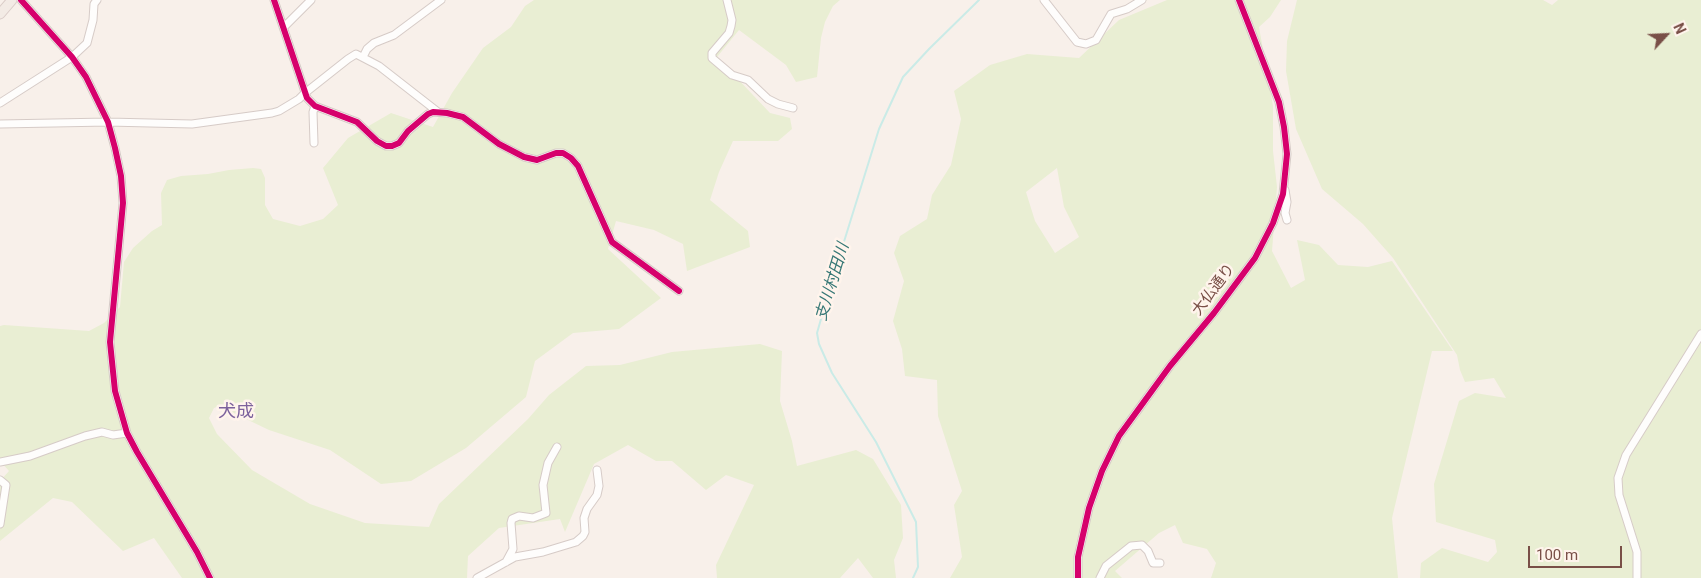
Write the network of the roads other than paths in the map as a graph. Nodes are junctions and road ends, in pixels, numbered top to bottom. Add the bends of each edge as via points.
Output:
1 (12, 0) edge
2 (21, 0) edge
3 (97, 0) edge
4 (274, 0) edge
5 (310, 0) edge
6 (441, 0) edge
7 (727, 0) edge
8 (1044, 0) edge
9 (1142, 0) edge
10 (1239, 0) edge
11 (0, 14) edge
12 (284, 27) junction
13 (72, 57) junction
14 (363, 57) junction
15 (305, 93) junction
16 (0, 103) edge
17 (315, 106) junction
18 (793, 108) dead end
19 (439, 112) junction
20 (108, 122) junction
21 (0, 124) edge
22 (314, 143) dead end
23 (1284, 188) junction
24 (1286, 220) dead end
25 (679, 291) dead end
26 (1701, 334) edge
27 (127, 433) junction
28 (557, 447) dead end
29 (0, 462) edge
30 (597, 470) dead end
31 (0, 480) edge
32 (0, 524) edge
33 (506, 562) junction
34 (1160, 563) dead end
35 (210, 578) edge
36 (477, 578) edge
37 (1078, 578) edge
38 (1100, 578) edge
39 (1637, 578) edge

1 - 11 main road
2 - 13 street
3 - 13 street via 87,43
4 - 12 street
5 - 12 street
6 - 14 street via 394,35 367,48
7 - 18 street via 731,26 712,53 712,58 732,75 748,80 768,99
8 - 9 street via 1077,42 1086,44 1096,40 1111,14
10 - 23 street, 大仏通り via 1281,110 1287,154
12 - 15 street
13 - 16 street
13 - 20 street via 86,77
14 - 15 street via 356,54
14 - 19 street via 380,66
15 - 17 street
15 - 20 street via 272,113 192,124
17 - 19 street via 357,122 386,146 398,143 428,114
17 - 22 street
19 - 25 street via 463,117 499,144 524,157 537,160 556,153 571,158 585,180 612,242
20 - 21 street
20 - 27 street via 121,176 123,203 110,351 115,391
23 - 24 street via 1287,193
23 - 37 street, 大仏通り via 1273,223 1254,258 1119,436 1088,508 1078,557
26 - 39 street via 1626,455 1618,478 1619,495 1637,552
27 - 29 street via 113,435 102,432 30,456
27 - 35 street
28 - 33 street via 548,464 543,485 546,513 533,518 519,516 512,519 513,549
30 - 33 street via 599,486 597,495 586,509 583,536 576,542
31 - 32 street via 6,485
33 - 36 street
34 - 38 street via 1153,563 1142,545 1131,546 1106,566

